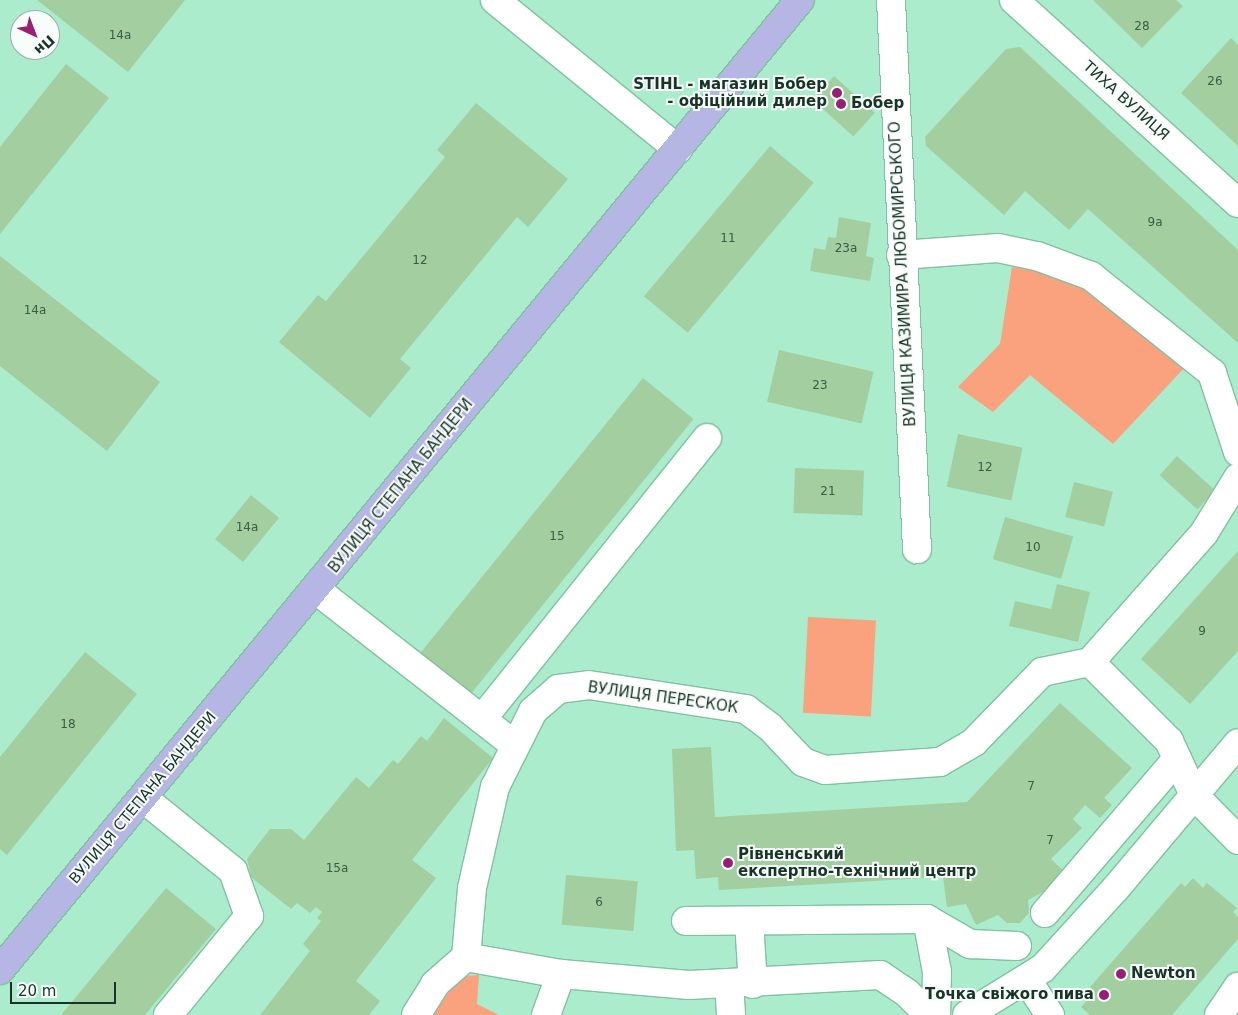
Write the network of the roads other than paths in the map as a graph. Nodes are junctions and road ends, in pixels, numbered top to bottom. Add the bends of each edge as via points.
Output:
1 (495, 0) edge
2 (800, 0) edge
3 (891, 0) edge
4 (1014, 0) edge
5 (678, 149) junction
6 (1238, 203) edge
7 (901, 256) junction
8 (707, 438) dead end
9 (1238, 452) edge
10 (1238, 478) edge
11 (917, 548) dead end
12 (316, 589) junction
13 (1090, 662) junction
14 (482, 720) junction
15 (1238, 743) edge
16 (515, 745) junction
17 (1177, 758) junction
18 (1194, 795) junction
19 (143, 798) junction
20 (1238, 840) edge
21 (1045, 913) dead end
22 (927, 919) junction
23 (686, 921) dead end
24 (749, 921) junction
25 (1017, 946) dead end
26 (466, 957) junction
27 (0, 970) edge
28 (561, 974) junction
29 (1027, 980) junction
30 (741, 984) junction
31 (1238, 987) edge
32 (168, 1015) edge
33 (416, 1015) edge
34 (546, 1015) edge
35 (731, 1015) edge
36 (929, 1015) edge
37 (936, 1015) edge
38 (967, 1015) edge
39 (1050, 1015) edge
40 (1219, 1015) edge

1 - 5 street
2 - 5 main road, ВУЛИЦЯ СТЕПАНА БАНДЕРИ
3 - 7 street, ВУЛИЦЯ КАЗИМИРА ЛЮБОМИРСЬКОГО
4 - 6 street, ТИХА ВУЛИЦЯ
5 - 12 main road, ВУЛИЦЯ СТЕПАНА БАНДЕРИ
7 - 9 street via 998,248 1037,256 1091,276 1212,374
7 - 11 street, ВУЛИЦЯ КАЗИМИРА ЛЮБОМИРСЬКОГО
8 - 14 street
10 - 13 street via 1204,533
12 - 14 street
12 - 19 main road, ВУЛИЦЯ СТЕПАНА БАНДЕРИ
13 - 16 street, ВУЛИЦЯ ПЕРЕСКОК via 1042,672 974,742 940,762 826,770 803,762 770,727 746,709 588,685 558,689 533,712
13 - 17 street via 1169,741
14 - 16 street
15 - 18 street
16 - 26 street, ВУЛИЦЯ ПЕРЕСКОК via 495,788 472,888
17 - 18 street
17 - 21 street
18 - 20 street
18 - 29 street via 1116,888
19 - 27 main road, ВУЛИЦЯ СТЕПАНА БАНДЕРИ
19 - 32 street via 233,871 249,916
22 - 24 street
22 - 25 street via 970,944
22 - 37 street via 937,972
23 - 24 street
24 - 30 street
26 - 28 street
26 - 33 street via 435,984
28 - 30 street
28 - 34 street
29 - 38 street
29 - 39 street
30 - 35 street
30 - 36 street via 880,975 907,993
31 - 40 street

